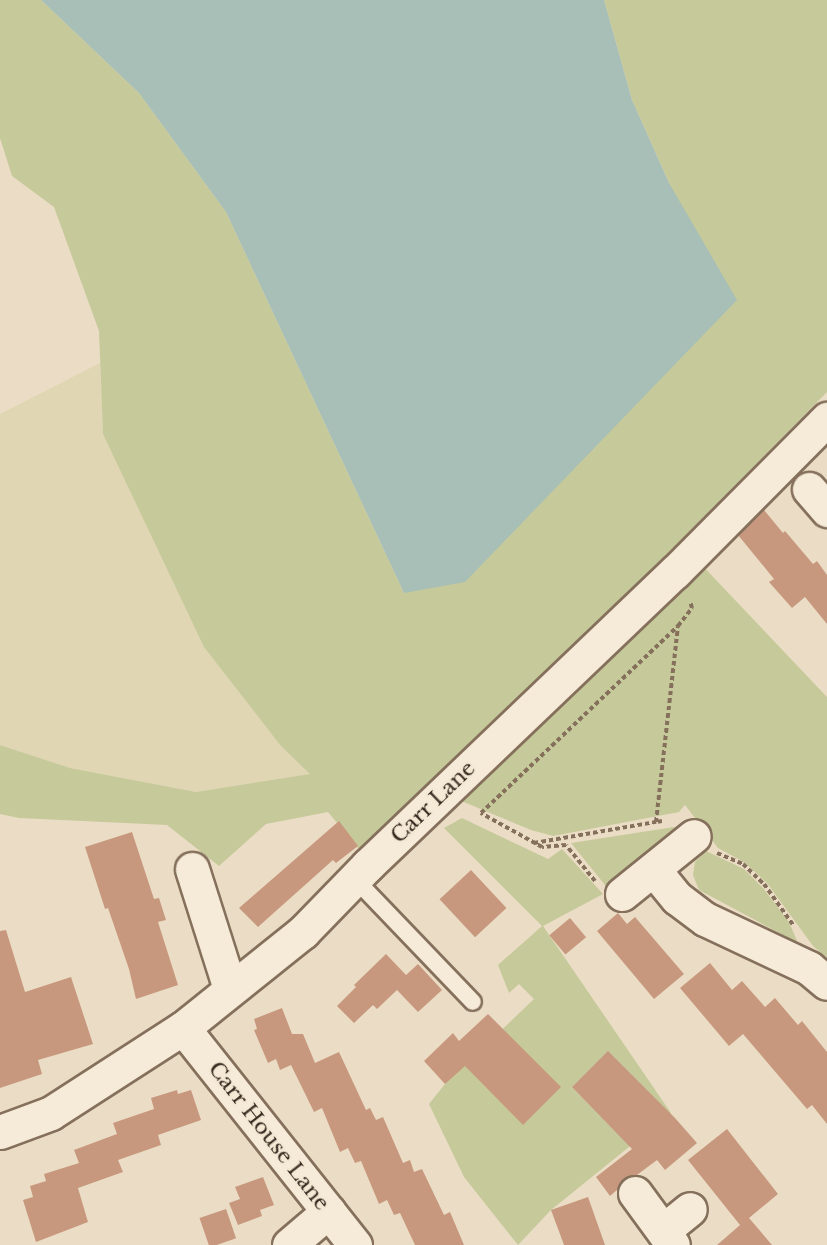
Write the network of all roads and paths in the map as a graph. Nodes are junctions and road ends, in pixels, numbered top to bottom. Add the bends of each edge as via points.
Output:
1 (827, 419) edge
2 (675, 572) junction
3 (656, 822) dead end
4 (694, 836) dead end
5 (534, 843) junction
6 (192, 869) dead end
7 (654, 870) junction
8 (355, 879) junction
9 (622, 894) joint
10 (827, 983) edge
11 (230, 989) junction
12 (473, 1002) dead end
13 (183, 1028) junction
14 (0, 1132) edge
15 (635, 1193) dead end
16 (690, 1209) dead end
17 (329, 1211) junction
18 (668, 1238) edge
19 (289, 1245) edge
20 (355, 1245) edge

1 - 2 street, Carr Lane
2 - 5 path via 687,587 692,608 678,626 481,813
2 - 8 street, Carr Lane
3 - 5 path
4 - 7 street
5 - 9 path via 542,847 566,845 613,902
6 - 11 street
7 - 9 street
7 - 10 street via 677,898 705,919 808,968
8 - 11 street, Carr Lane via 303,932
8 - 12 lane
11 - 13 street, Carr Lane
13 - 14 street, Carr Lane via 51,1113
13 - 17 street, Carr House Lane
15 - 18 street
16 - 18 street
17 - 19 street
17 - 20 street, Carr House Lane

